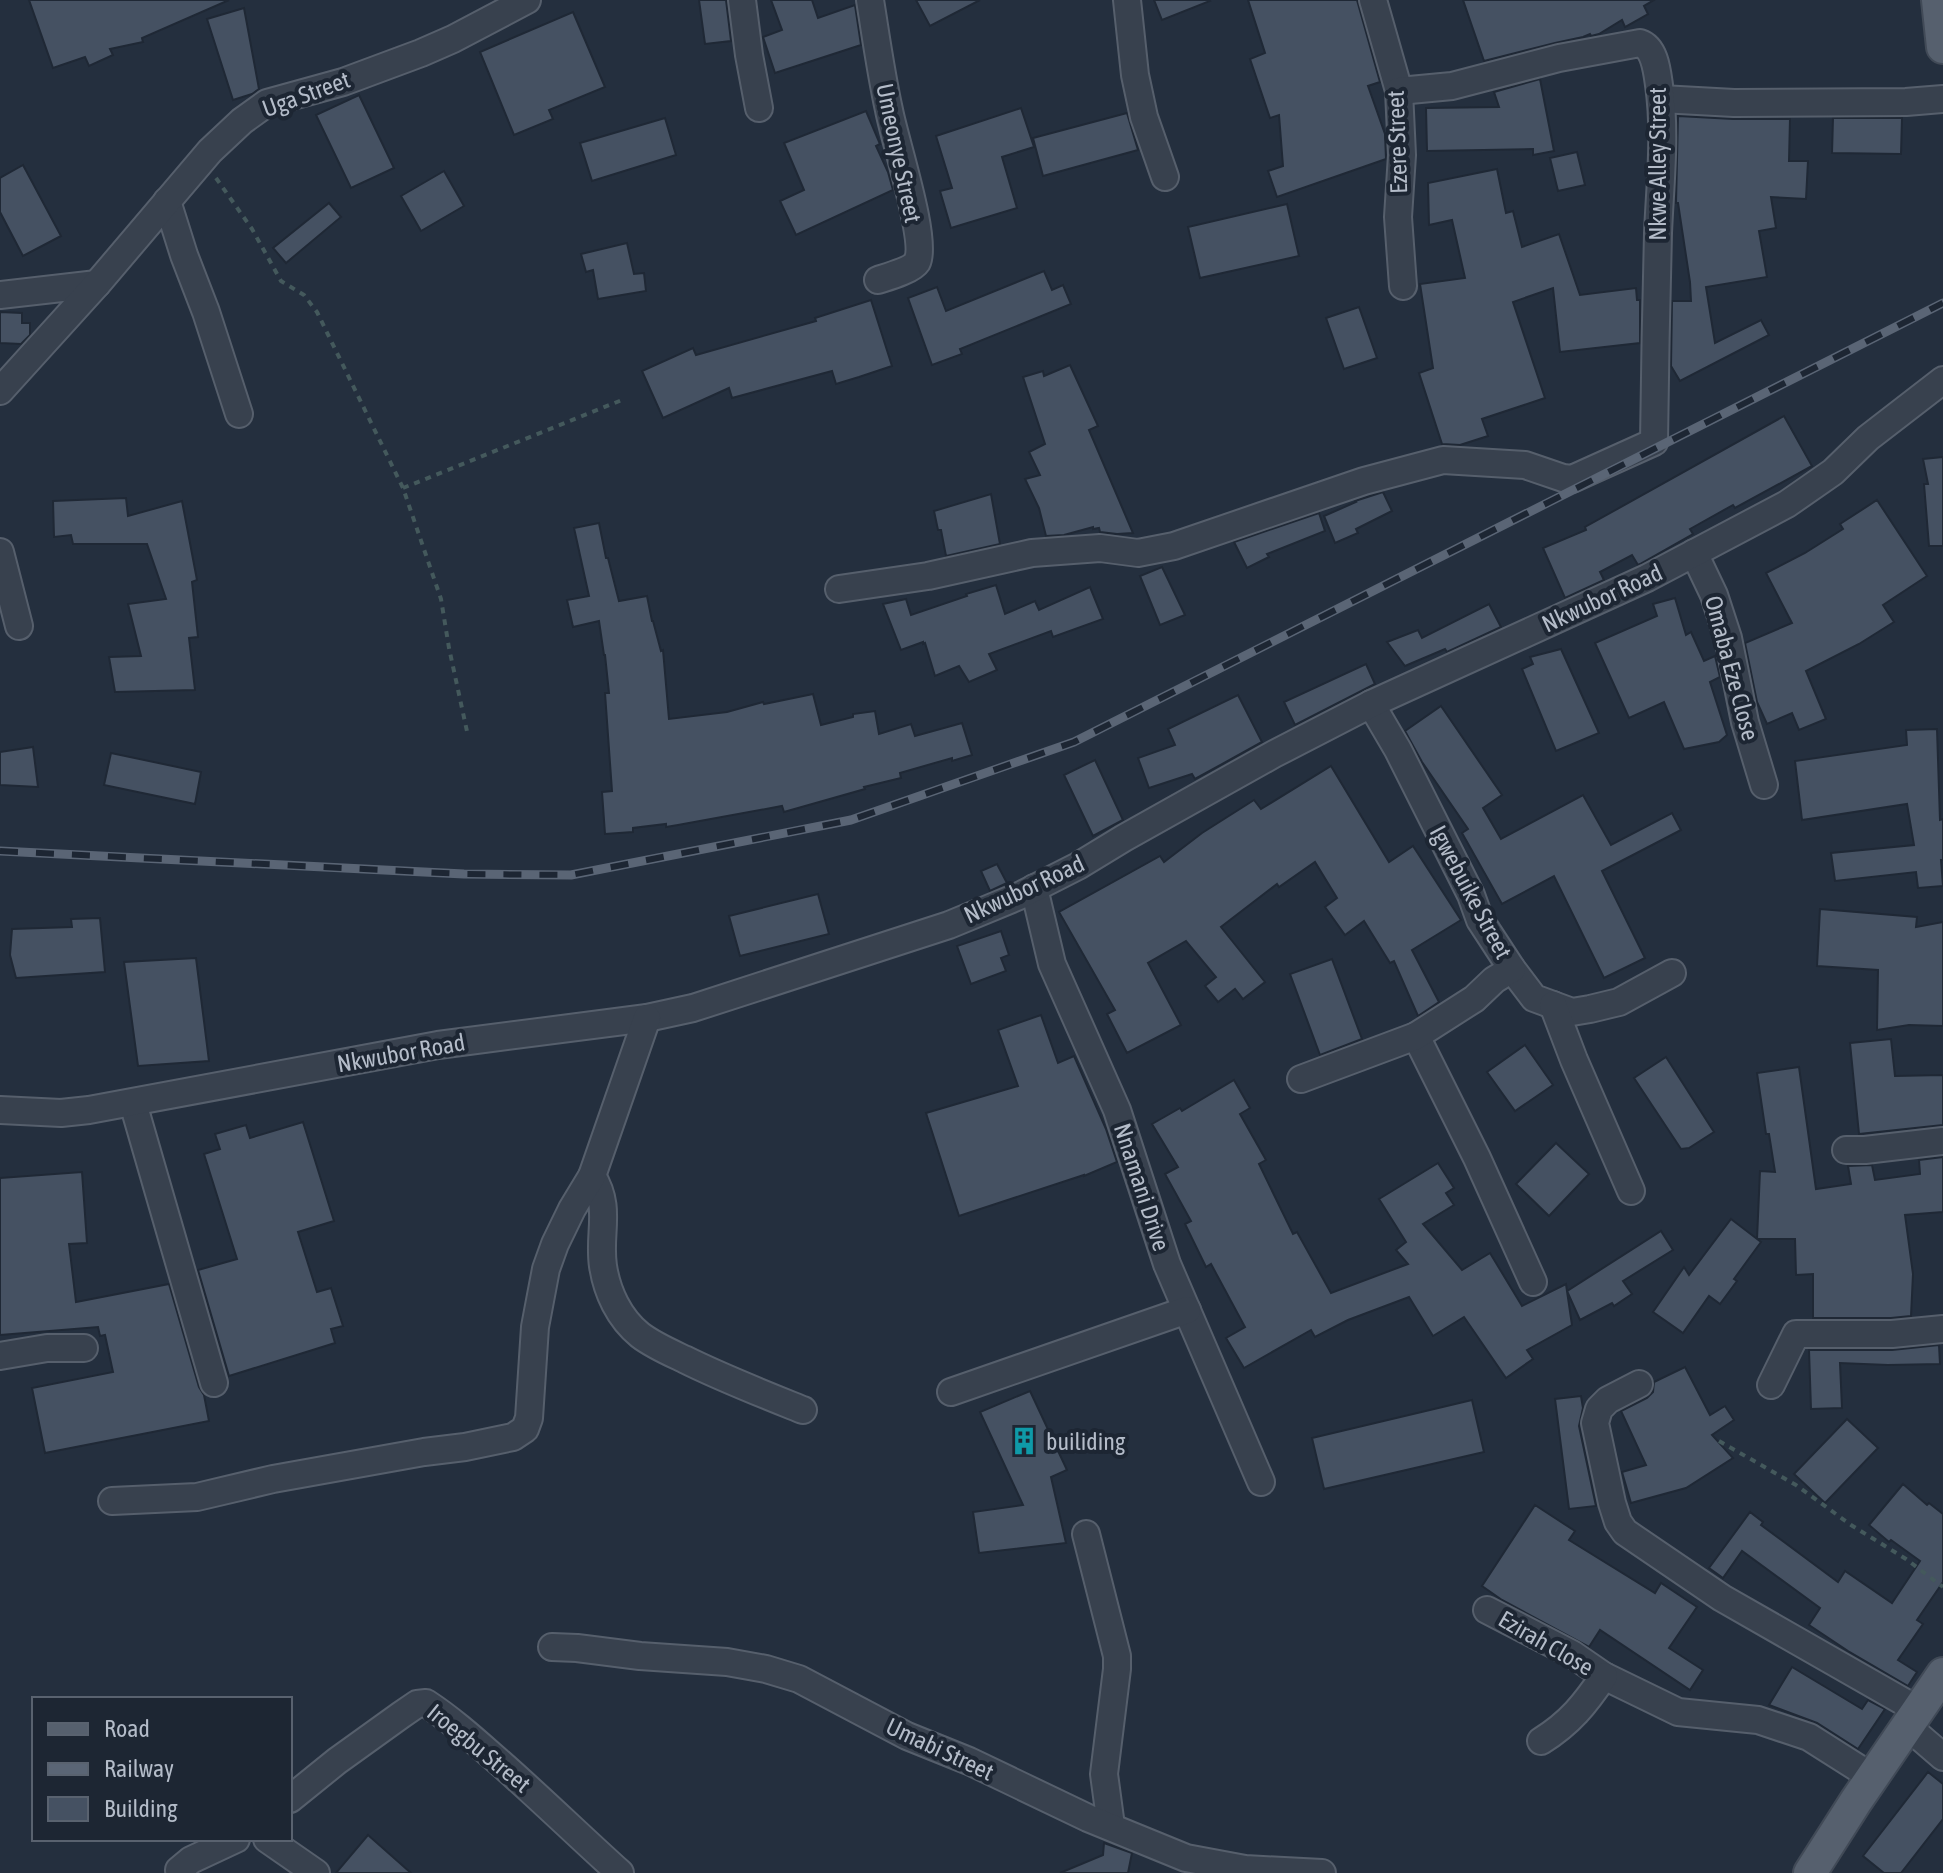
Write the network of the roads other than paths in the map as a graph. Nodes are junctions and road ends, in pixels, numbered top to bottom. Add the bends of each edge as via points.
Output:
1 (527, 0) edge
2 (742, 0) edge
3 (870, 0) edge
4 (1127, 0) edge
5 (1373, 0) edge
6 (1938, 0) edge
7 (1943, 47) edge
8 (1399, 91) junction
9 (1661, 99) junction
10 (1943, 99) edge
11 (759, 108) dead end
12 (1165, 177) dead end
13 (167, 201) junction
14 (878, 280) dead end
15 (97, 284) junction
16 (1403, 286) dead end
17 (0, 295) edge
18 (1943, 380) edge
19 (0, 391) edge
20 (239, 414) dead end
21 (0, 552) edge
22 (1694, 553) junction
23 (839, 589) dead end
24 (19, 626) dead end
25 (1371, 704) junction
26 (1764, 785) dead end
27 (1034, 888) junction
28 (1512, 969) junction
29 (1672, 973) dead end
30 (1553, 1005) junction
31 (647, 1018) junction
32 (1416, 1036) junction
33 (1301, 1079) dead end
34 (133, 1103) junction
35 (0, 1110) edge
36 (1943, 1141) edge
37 (1846, 1150) dead end
38 (592, 1176) junction
39 (1631, 1191) dead end
40 (1533, 1282) dead end
41 (1187, 1310) junction
42 (1943, 1329) edge
43 (84, 1348) dead end
44 (0, 1356) edge
45 (214, 1383) dead end
46 (1639, 1384) dead end
47 (1771, 1385) dead end
48 (951, 1392) dead end
49 (803, 1410) dead end
50 (1261, 1482) dead end
51 (112, 1501) dead end
52 (1086, 1534) dead end
53 (1487, 1610) dead end
54 (552, 1647) dead end
55 (1943, 1674) edge
56 (1604, 1676) junction
57 (1912, 1718) junction
58 (1541, 1741) dead end
59 (1943, 1757) edge
60 (1872, 1777) junction
61 (292, 1797) edge
62 (1111, 1826) junction
63 (232, 1841) edge
64 (270, 1841) edge
65 (179, 1870) dead end
66 (316, 1873) edge
67 (620, 1873) edge
68 (1322, 1873) edge
69 (1810, 1873) edge

1 - 13 street, Uga Street via 421,53 267,103 202,160
2 - 11 street
3 - 14 street, Umeonye Street via 889,113 915,210 919,253 912,267
4 - 12 street via 1144,117
5 - 8 street, Ezere Street
6 - 7 main road
8 - 9 street, Nkwe Alley Street via 1452,86 1640,43 1651,51
8 - 16 street, Ezere Street
9 - 10 street
9 - 23 street, Nkwe Alley Street via 1654,442 1572,479 1525,465 1443,460 1162,548 1138,553 1100,548 1032,553
13 - 15 street, Uga Street
13 - 20 street
15 - 17 street
15 - 19 street, Uga Street
18 - 22 street, Nkwubor Road via 1787,504
21 - 24 street
22 - 25 street, Nkwubor Road
22 - 26 street, Omaba Eze Close via 1728,638
25 - 27 street, Nkwubor Road
25 - 28 street, Igwebuike Street via 1480,920
27 - 31 street, Nkwubor Road via 890,945
27 - 41 street, Nnamani Drive via 1052,964 1117,1110
28 - 30 street, Igwebuike Street via 1534,998
28 - 32 street
29 - 30 street via 1619,1002 1572,1012
30 - 39 street
31 - 34 street, Nkwubor Road via 438,1045
31 - 38 street
32 - 33 street
32 - 40 street
34 - 35 street, Nkwubor Road via 61,1113
34 - 45 street
36 - 37 street
38 - 49 street via 603,1201 602,1263 608,1292 621,1314 640,1335 665,1350
38 - 51 street via 546,1269 525,1429 513,1437 465,1447 197,1497
41 - 48 street
41 - 50 street, Nnamani Drive
42 - 47 street via 1796,1334
43 - 44 street
46 - 57 street via 1608,1400 1595,1423 1612,1503 1625,1532
52 - 62 street via 1117,1656 1104,1774
53 - 56 street, Ezirah Close
54 - 62 street, Umabi Street via 727,1662 799,1679 907,1736
55 - 57 main road
56 - 58 street, Ezirah Close via 1575,1716
56 - 60 street, Ezirah Close via 1678,1712 1758,1720 1809,1737
57 - 59 street
57 - 60 main road
60 - 69 main road
61 - 67 street, Iroegbu Street via 401,1715 426,1703 543,1800
62 - 68 street, Umabi Street via 1186,1858 1220,1866
63 - 65 street
64 - 66 street

